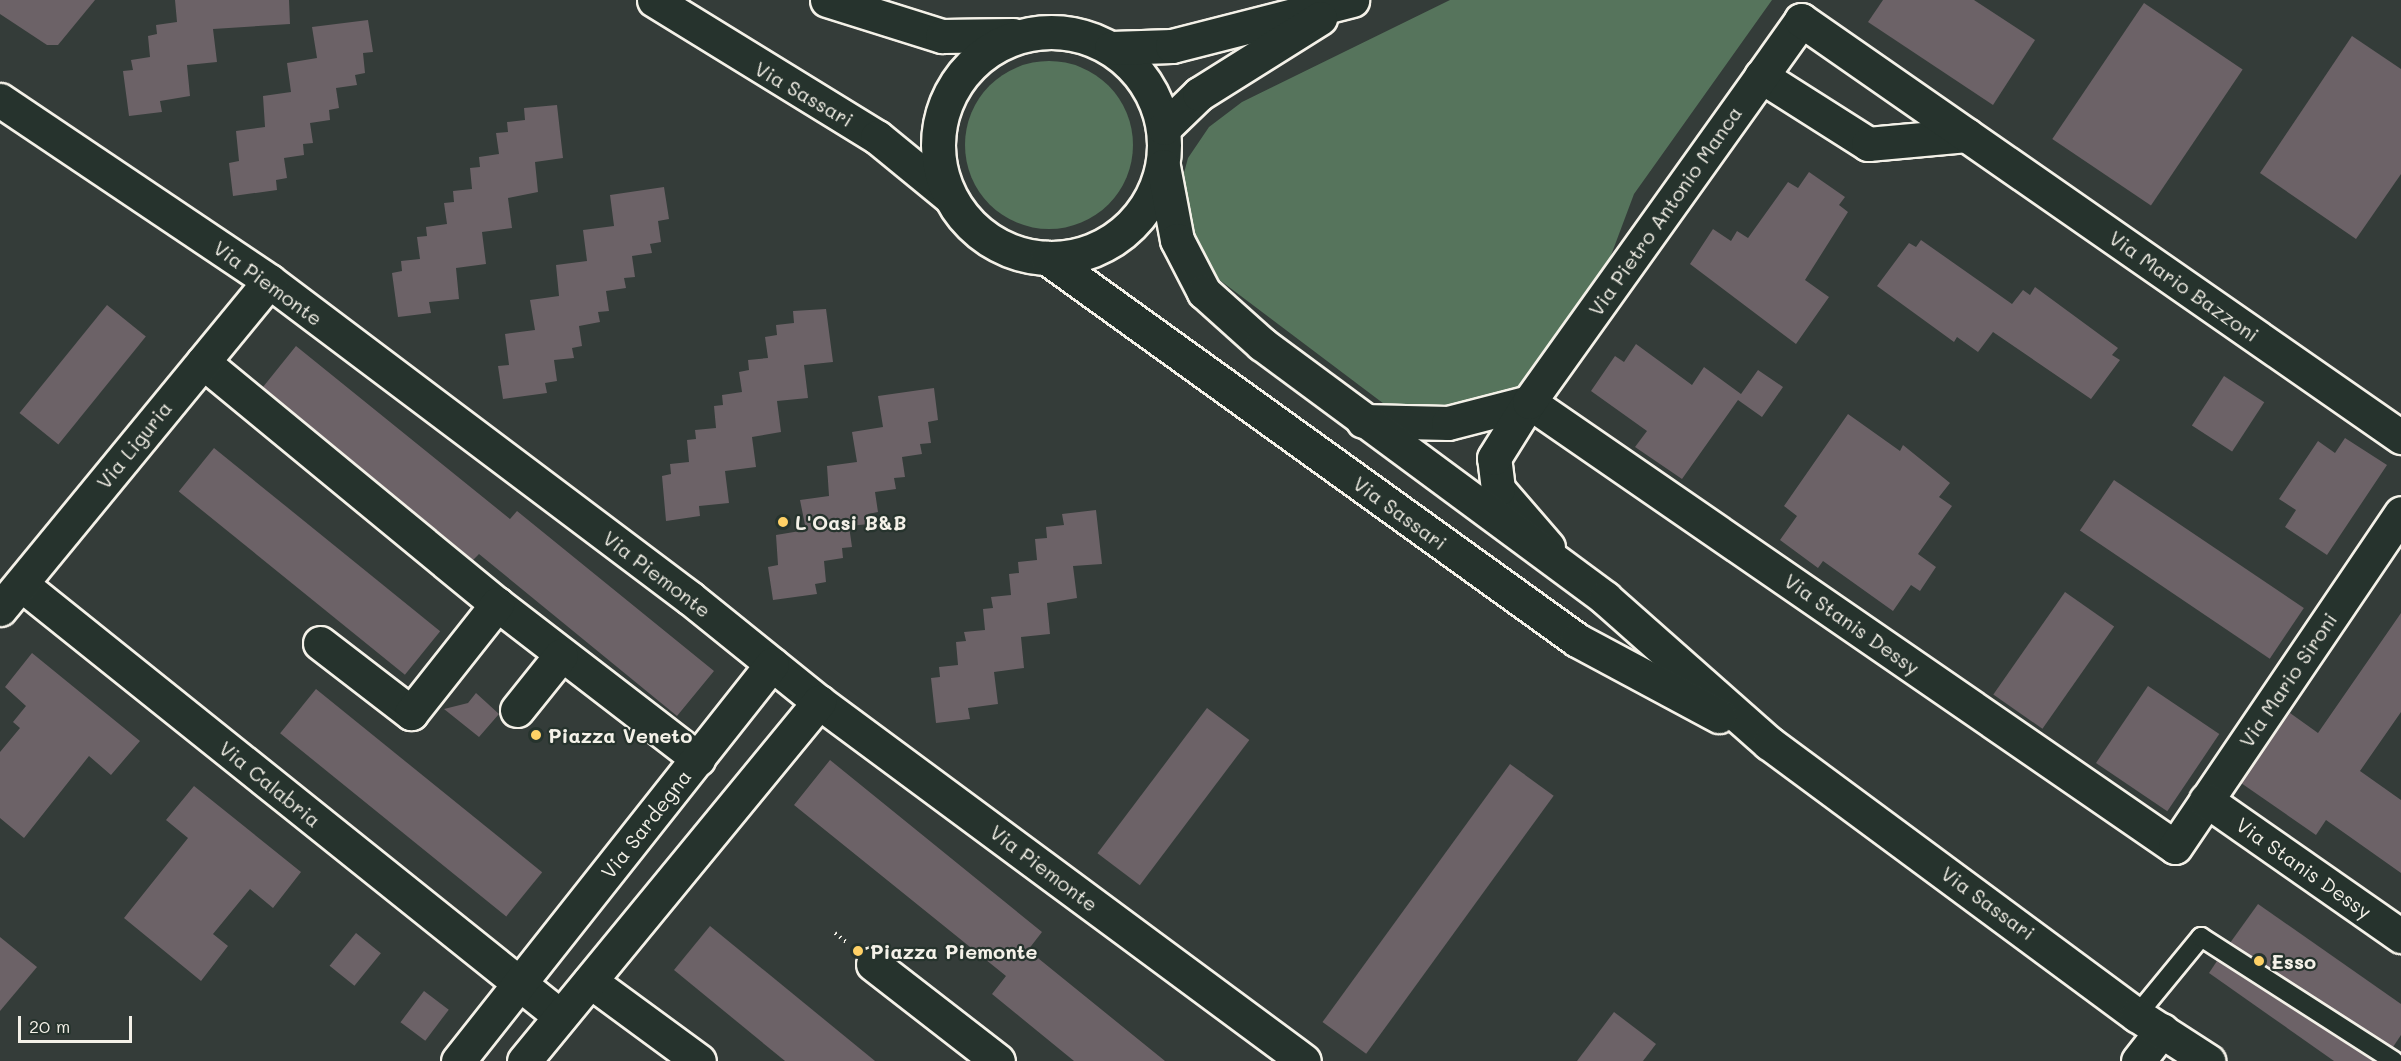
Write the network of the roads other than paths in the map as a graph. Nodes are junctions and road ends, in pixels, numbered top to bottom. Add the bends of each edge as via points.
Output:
1 (654, 0) edge
2 (826, 0) edge
3 (1348, 2) edge
4 (1801, 20) joint
5 (1020, 35) junction
6 (1111, 48) junction
7 (1761, 76) junction
8 (0, 100) edge
9 (1164, 128) junction
10 (1967, 135) junction
11 (1163, 166) junction
12 (949, 196) junction
13 (1047, 258) junction
14 (269, 281) junction
15 (202, 362) junction
16 (1529, 402) junction
17 (1364, 421) junction
18 (2401, 437) edge
19 (2401, 513) edge
20 (1567, 569) junction
21 (21, 584) junction
22 (497, 604) junction
23 (0, 609) edge
24 (320, 643) dead end
25 (561, 655) junction
26 (772, 664) junction
27 (819, 702) junction
28 (517, 710) dead end
29 (1769, 743) junction
30 (698, 759) junction
31 (2206, 800) junction
32 (2175, 847) joint
33 (2401, 936) edge
34 (873, 964) dead end
35 (590, 981) junction
36 (520, 985) junction
37 (560, 1016) junction
38 (2150, 1022) junction
39 (458, 1061) edge
40 (524, 1061) edge
41 (699, 1061) edge
42 (998, 1061) edge
43 (1304, 1061) edge
44 (2138, 1061) edge
45 (2208, 1061) edge
46 (2394, 1061) edge

1 - 12 street, Via Sassari via 877,137
2 - 5 street via 942,36
3 - 6 street via 1172,46
3 - 9 street via 1199,94
4 - 7 street, Via Pietro Antonio Manca
4 - 10 street, Via Mario Bazzoni
5 - 6 street via 1077,34
5 - 12 street via 981,55 951,88 938,131 937,153
6 - 9 street via 1140,74
7 - 10 street via 1868,144
7 - 16 street, Via Pietro Antonio Manca
8 - 14 street, Via Piemonte
9 - 11 street
10 - 18 street, Via Mario Bazzoni
11 - 13 street via 1150,198 1130,226 1092,250
11 - 17 street, Via Sassari via 1177,240 1204,291 1262,344
12 - 13 street, Via Sassari via 989,241 1027,256
13 - 29 street, Via Sassari via 1577,640
14 - 15 street, Via Liguria
14 - 26 street, Via Piemonte
15 - 21 street, Via Liguria
15 - 22 street
16 - 17 street via 1448,423
16 - 20 street, Via Pietro Antonio Manca via 1494,458 1498,489
16 - 32 street, Via Stanis Dessy
17 - 20 street, Via Sassari
19 - 31 street, Via Mario Sironi
20 - 29 street, Via Sassari
21 - 23 street, Via Liguria
21 - 36 street, Via Calabria
22 - 24 street via 411,713
22 - 25 street
25 - 28 street
25 - 30 street
26 - 27 street, Via Piemonte
26 - 30 street, Via Sardegna
27 - 35 street
27 - 43 street, Via Piemonte
29 - 38 street, Via Sassari
30 - 36 street, Via Sardegna
31 - 32 street, Via Mario Sironi
31 - 33 street, Via Stanis Dessy
34 - 42 street
35 - 37 street
35 - 41 street
36 - 37 street
36 - 39 street, Via Sardegna
37 - 40 street
38 - 44 street
38 - 45 street, Via Sassari
38 - 46 lane via 2201,937

